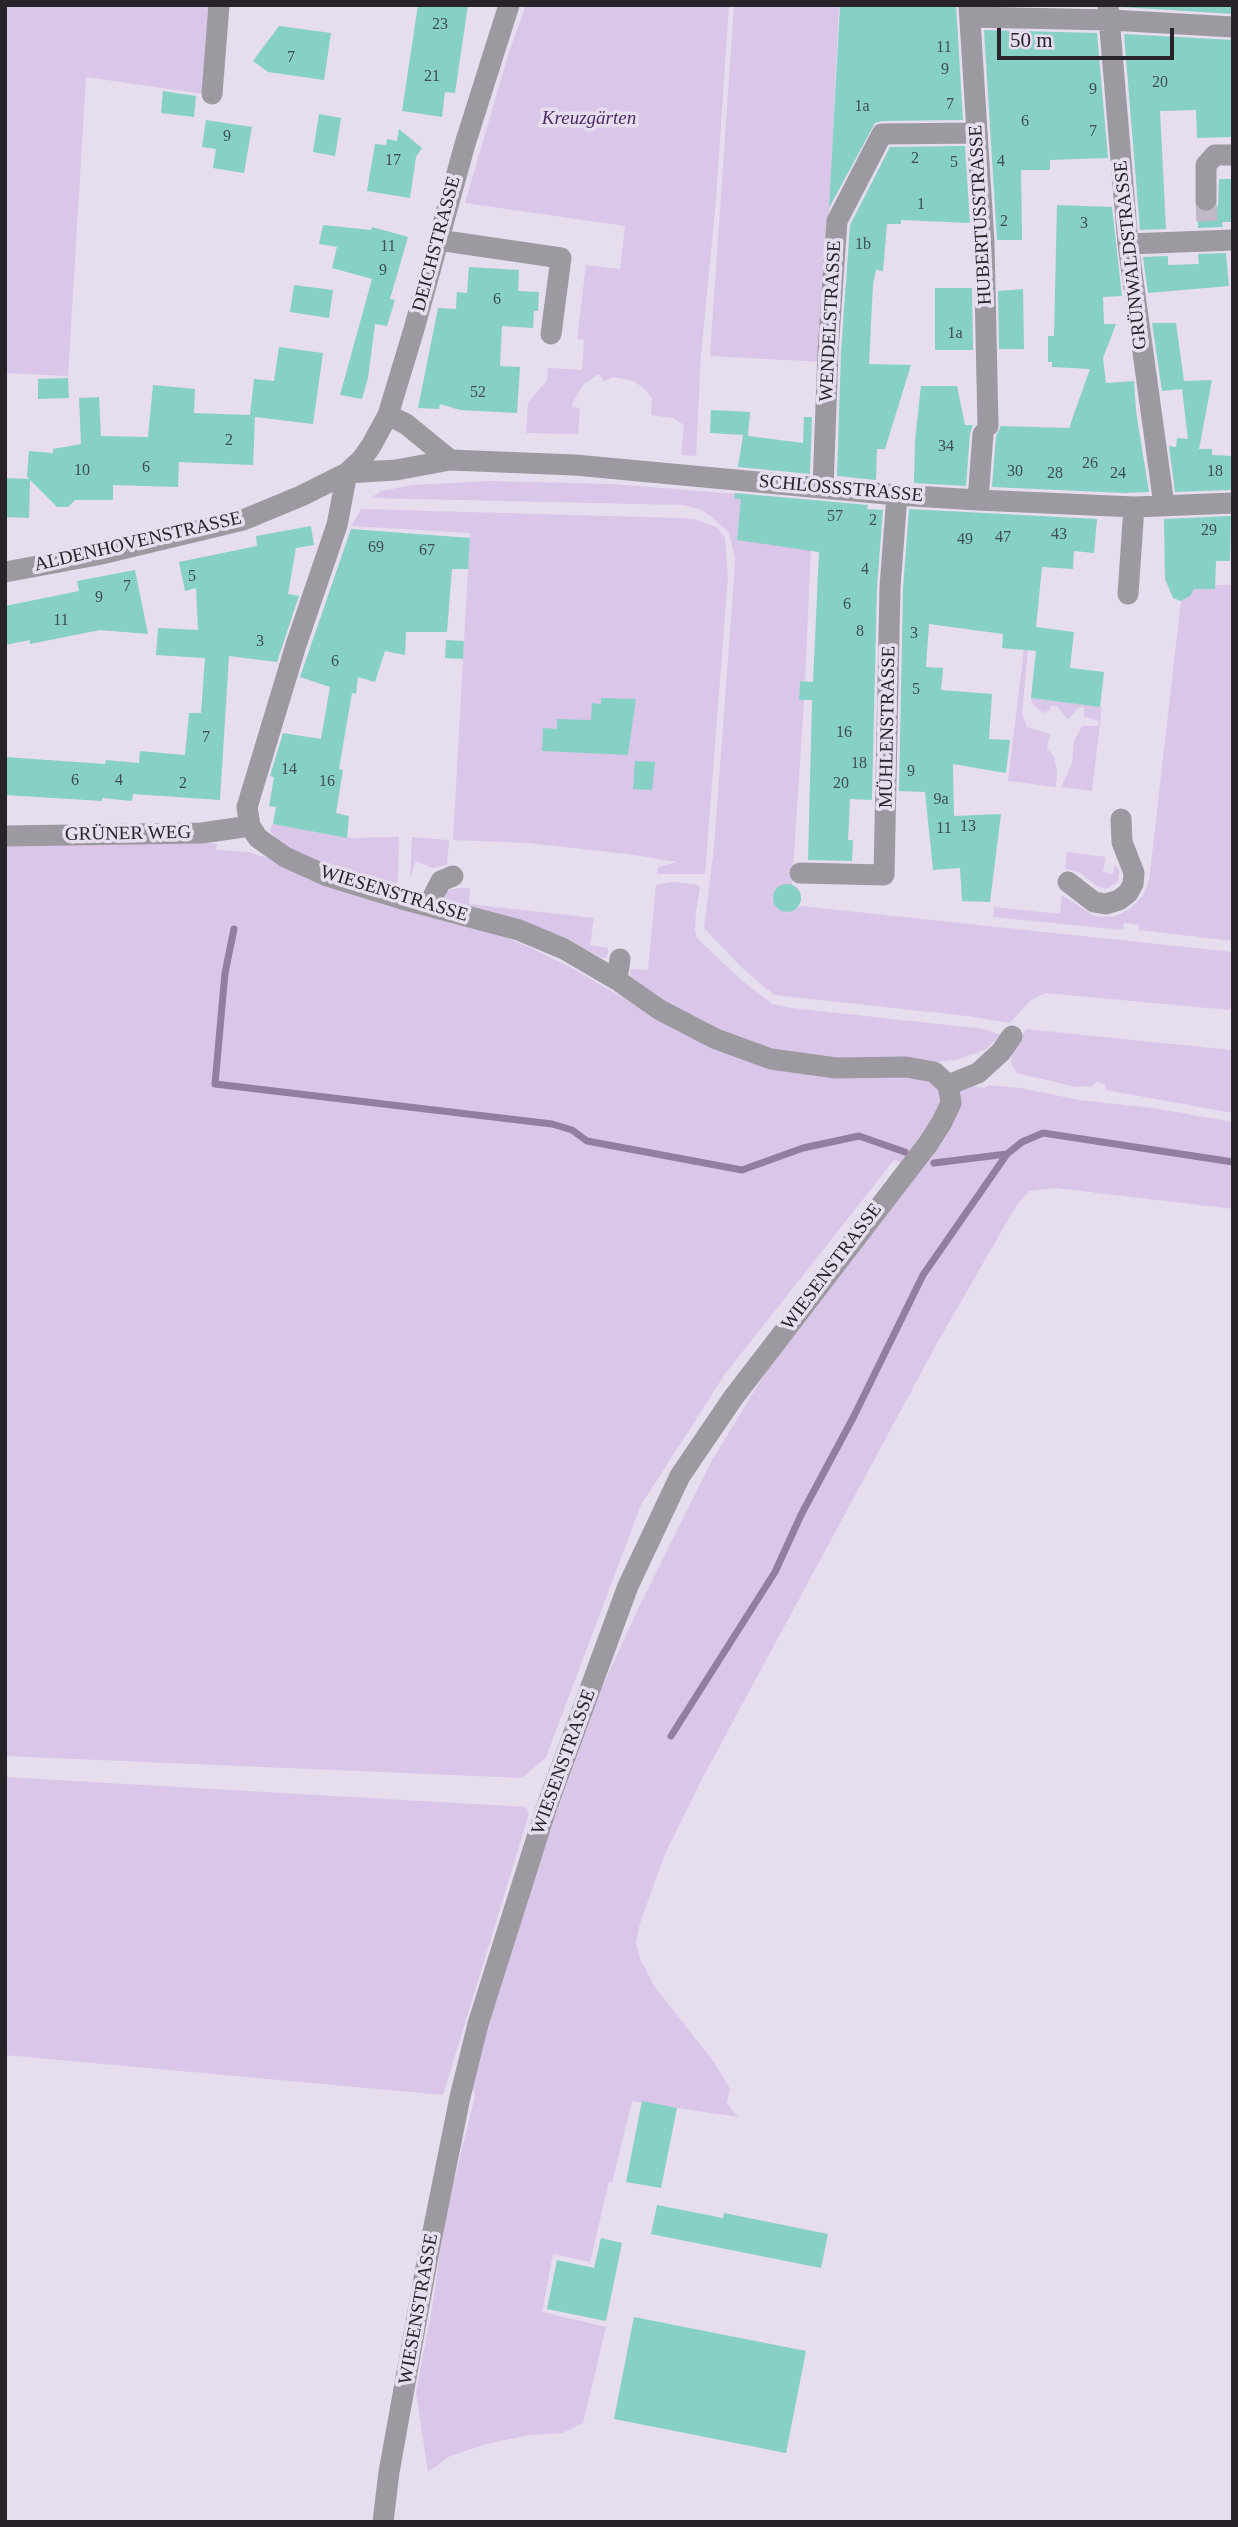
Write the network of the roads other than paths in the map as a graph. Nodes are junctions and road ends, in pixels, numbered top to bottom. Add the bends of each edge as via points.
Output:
1 (219, 5) edge
2 (509, 5) edge
3 (970, 11) edge
4 (1110, 13) edge
5 (1233, 27) edge
6 (212, 94) dead end
7 (977, 133) junction
8 (1233, 155) edge
9 (1206, 200) tunnel mouth
10 (438, 240) junction
11 (1233, 240) edge
12 (1128, 244) junction
13 (551, 334) dead end
14 (388, 415) junction
15 (450, 460) junction
16 (346, 473) junction
17 (823, 488) junction
18 (897, 495) junction
19 (978, 500) junction
20 (1233, 503) edge
21 (1164, 505) junction
22 (1135, 507) junction
23 (5, 572) edge
24 (1128, 594) dead end
25 (1121, 819) dead end
26 (250, 827) junction
27 (5, 836) edge
28 (800, 873) dead end
29 (453, 876) dead end
30 (1068, 883) dead end
31 (428, 906) junction
32 (620, 959) dead end
33 (617, 980) junction
34 (1012, 1036) dead end
35 (948, 1085) junction
36 (383, 2522) edge

1 - 6 street
2 - 10 street, DEICHSTRASSE
3 - 4 street
3 - 7 street, HUBERTUSSTRASSE
4 - 5 street
4 - 12 street, GRÜNWALDSTRASSE
7 - 17 street, WENDELSTRASSE via 882,134 837,221
7 - 19 street, HUBERTUSSTRASSE via 984,238 985,430
8 - 9 street via 1215,155 1206,164
10 - 13 street via 561,258
10 - 14 street, DEICHSTRASSE
11 - 12 street via 1207,232
12 - 21 street, GRÜNWALDSTRASSE
14 - 15 street
14 - 16 street, DEICHSTRASSE via 371,446
15 - 16 street, SCHLOSSSTRASSE
15 - 17 street, SCHLOSSSTRASSE via 575,465
16 - 23 street, ALDENHOVENSTRASSE via 243,520
16 - 26 street via 337,524 247,807
17 - 18 street, SCHLOSSSTRASSE
18 - 19 street, SCHLOSSSTRASSE
18 - 28 street, MÜHLENSTRASSE via 890,587 884,875
19 - 22 street, SCHLOSSSTRASSE
20 - 21 street, SCHLOSSSTRASSE
21 - 22 street, SCHLOSSSTRASSE
22 - 24 street
25 - 30 street via 1122,842 1134,873 1128,893 1106,904 1094,902
26 - 27 street, GRÜNER WEG via 202,833
26 - 31 street, WIESENSTRASSE via 285,858 327,876
29 - 31 street via 441,881
31 - 33 street, WIESENSTRASSE via 519,930 564,949
32 - 33 street
33 - 35 street, WIESENSTRASSE via 660,1010 716,1039 771,1059 836,1068 906,1067 934,1072
34 - 35 street via 978,1073
35 - 36 street, WIESENSTRASSE via 951,1103 928,1144 733,1398 680,1476 628,1586 547,1806 478,2024 429,2251

